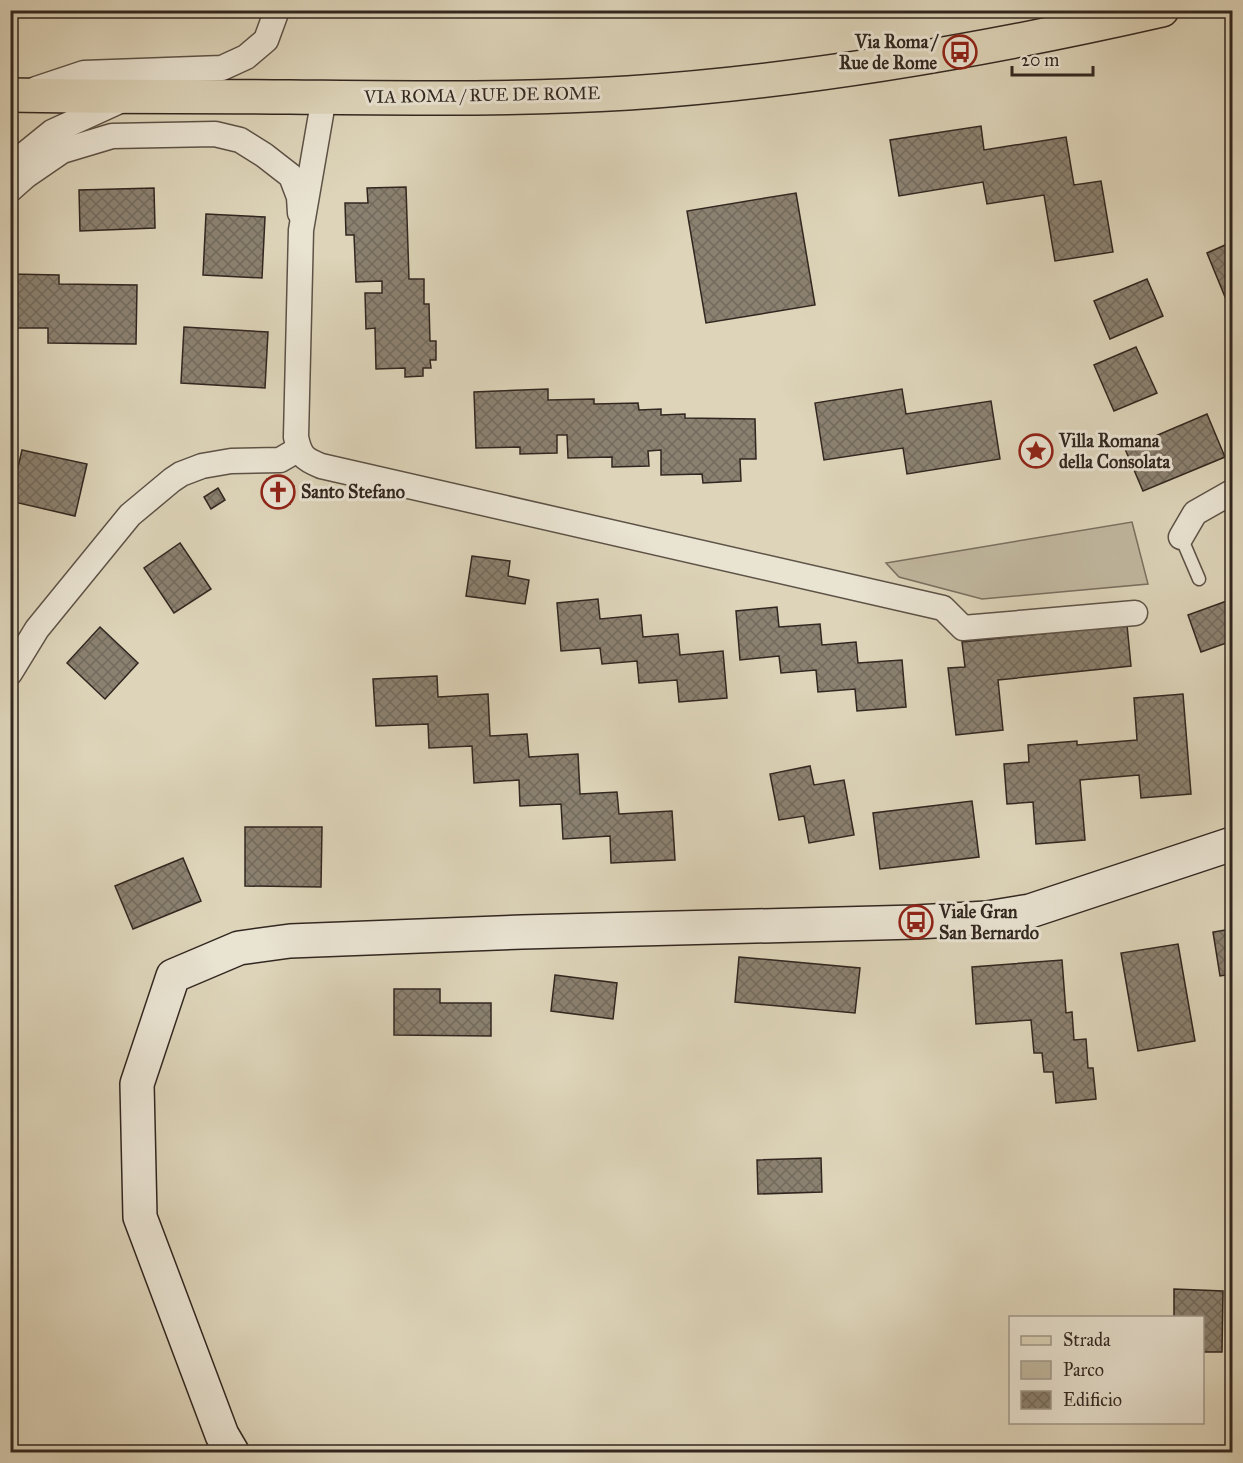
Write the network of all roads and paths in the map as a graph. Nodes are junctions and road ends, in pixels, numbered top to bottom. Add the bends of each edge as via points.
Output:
1 (277, 10) edge
2 (1162, 10) edge
3 (14, 95) edge
4 (131, 96) junction
5 (324, 97) junction
6 (10, 166) edge
7 (10, 190) edge
8 (301, 230) junction
9 (299, 449) junction
10 (1233, 492) edge
11 (1181, 537) joint
12 (1199, 579) dead end
13 (1135, 613) dead end
14 (10, 673) edge
15 (1233, 843) edge
16 (232, 1452) edge

1 - 3 street via 266,40 246,57 222,68 84,73
2 - 5 main road, VIA ROMA / RUE DE ROME via 960,52 761,81 616,93
3 - 4 main road, VIA ROMA / RUE DE ROME
4 - 5 main road, VIA ROMA / RUE DE ROME
4 - 6 street via 52,132
5 - 8 street
7 - 8 street via 62,151 112,136 215,134 240,140 291,176 299,196
8 - 9 street via 296,437
9 - 13 street via 306,459 321,466 943,608 963,628
9 - 14 street via 280,460 231,461 181,474 130,514 37,629
10 - 11 street via 1195,513
11 - 12 lane
15 - 16 main road via 1030,911 987,918 290,941 239,948 173,976 137,1084 140,1217 222,1435

